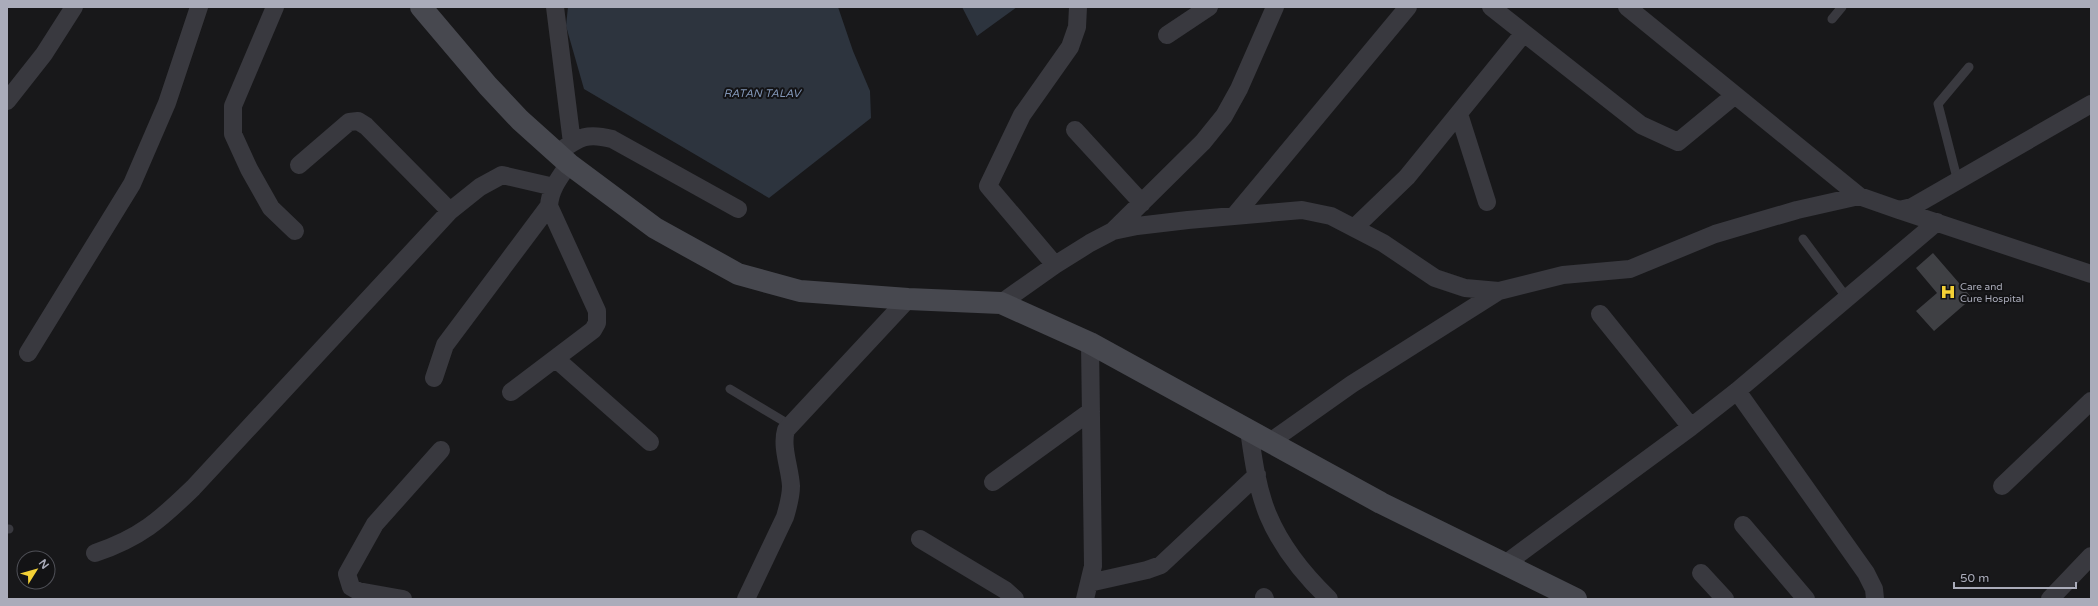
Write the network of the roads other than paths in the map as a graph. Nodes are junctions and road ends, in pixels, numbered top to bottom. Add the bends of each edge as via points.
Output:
1 (74, 7) edge
2 (199, 7) edge
3 (275, 7) edge
4 (420, 7) edge
5 (554, 7) edge
6 (1078, 7) edge
7 (1209, 7) edge
8 (1275, 7) edge
9 (1408, 7) edge
10 (1491, 7) edge
11 (1842, 7) edge
12 (1634, 9) edge
13 (1832, 19) dead end
14 (1524, 33) junction
15 (1167, 35) dead end
16 (1969, 67) dead end
17 (1735, 94) junction
18 (7, 101) edge
19 (2091, 104) edge
20 (1459, 114) junction
21 (1075, 130) dead end
22 (566, 153) junction
23 (299, 165) dead end
24 (1958, 182) junction
25 (554, 187) junction
26 (1859, 196) junction
27 (1488, 202) dead end
28 (1142, 203) junction
29 (549, 206) junction
30 (738, 209) dead end
31 (1899, 210) junction
32 (450, 211) junction
33 (1234, 215) junction
34 (1937, 222) junction
35 (1354, 228) junction
36 (295, 231) dead end
37 (1113, 231) junction
38 (1803, 239) dead end
39 (1055, 265) junction
40 (2091, 274) edge
41 (1499, 291) junction
42 (1847, 298) junction
43 (908, 299) junction
44 (1001, 303) junction
45 (1600, 314) dead end
46 (1090, 343) junction
47 (28, 353) dead end
48 (556, 359) junction
49 (434, 378) dead end
50 (730, 389) dead end
51 (1737, 391) junction
52 (511, 392) dead end
53 (2091, 401) edge
54 (1091, 411) junction
55 (790, 425) junction
56 (1691, 427) junction
57 (1249, 430) junction
58 (650, 442) dead end
59 (1270, 442) junction
60 (441, 450) dead end
61 (1257, 475) junction
62 (993, 482) dead end
63 (2002, 486) dead end
64 (1743, 525) dead end
65 (920, 539) dead end
66 (95, 554) dead end
67 (2091, 556) edge
68 (1505, 564) junction
69 (1701, 573) dead end
70 (1087, 591) edge
71 (403, 599) edge
72 (746, 599) edge
73 (1016, 599) edge
74 (1329, 599) edge
75 (1576, 599) edge
76 (1725, 599) edge
77 (1806, 599) edge
78 (1875, 599) edge
79 (2050, 599) edge

1 - 18 street via 44,54
2 - 47 street via 167,103 132,184
3 - 36 street via 233,106 233,134 271,208
4 - 22 street via 520,120
5 - 22 street
6 - 39 street via 1077,28 1070,47 1022,115 988,186
7 - 15 street
8 - 28 street via 1239,89 1224,116 1203,142
9 - 33 street
10 - 14 street
11 - 13 lane
12 - 17 street
14 - 17 street via 1641,125 1678,142
14 - 20 street
16 - 24 lane via 1938,104
17 - 26 street
19 - 24 street
20 - 27 street
20 - 35 street via 1406,177
21 - 28 street
22 - 25 street
22 - 30 street via 582,136 597,135 612,139
22 - 43 street via 655,228 738,274 800,291
23 - 32 street via 349,122 358,121 366,126
24 - 31 street via 1912,207
25 - 29 street
25 - 32 street via 502,175 480,187
26 - 31 street
26 - 41 street via 1797,210 1715,234 1630,269 1564,275
28 - 37 street
29 - 48 street via 597,311 598,323 593,330
29 - 49 street via 445,345
31 - 34 street
32 - 66 street via 170,511 144,532
33 - 35 street via 1302,210 1331,216
33 - 37 street
34 - 40 street
34 - 42 street
35 - 41 street via 1383,243 1435,278 1465,288
37 - 39 street
38 - 42 lane
39 - 44 street
41 - 59 street via 1352,384
42 - 51 street
43 - 44 street
43 - 55 street
44 - 46 street
45 - 56 street
46 - 54 street
46 - 57 street
48 - 52 street
48 - 58 street
50 - 55 lane
51 - 56 street
51 - 78 street via 1866,573 1874,589
53 - 63 street
54 - 62 street
54 - 70 street via 1093,566
55 - 72 street via 784,440 791,485 789,504
56 - 68 street
57 - 59 street
57 - 61 street
59 - 68 street via 1381,503
60 - 71 street via 375,524 347,574 351,587 358,591
61 - 70 street via 1160,565
61 - 74 street via 1268,515 1288,550
64 - 77 street
65 - 73 street
67 - 79 street
68 - 75 street
69 - 76 street

